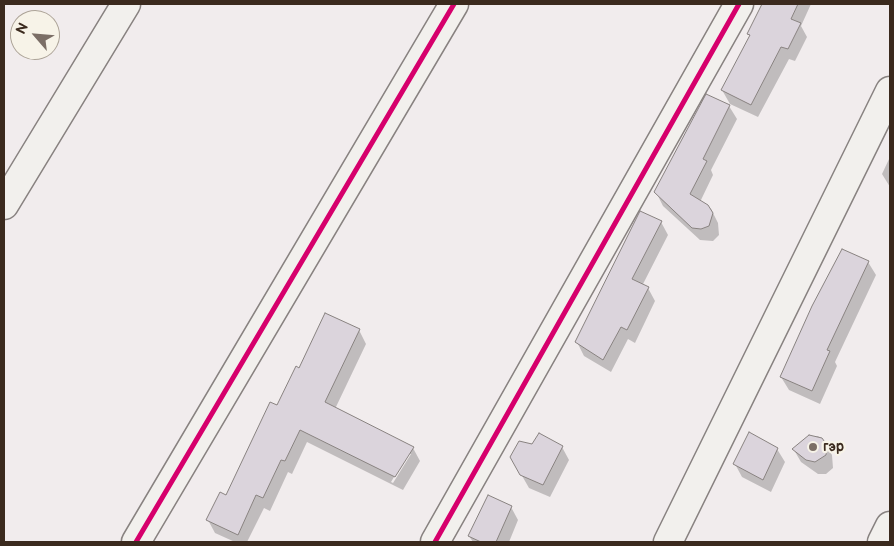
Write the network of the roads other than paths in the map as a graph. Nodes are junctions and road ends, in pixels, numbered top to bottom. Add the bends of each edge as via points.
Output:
1 (126, 4) edge
2 (454, 4) edge
3 (739, 4) edge
4 (890, 92) edge
5 (4, 205) edge
6 (890, 526) edge
7 (136, 542) edge
8 (435, 542) edge
9 (668, 542) edge
10 (882, 542) edge

1 - 5 street
2 - 7 street
3 - 8 street
4 - 9 street
6 - 10 street

